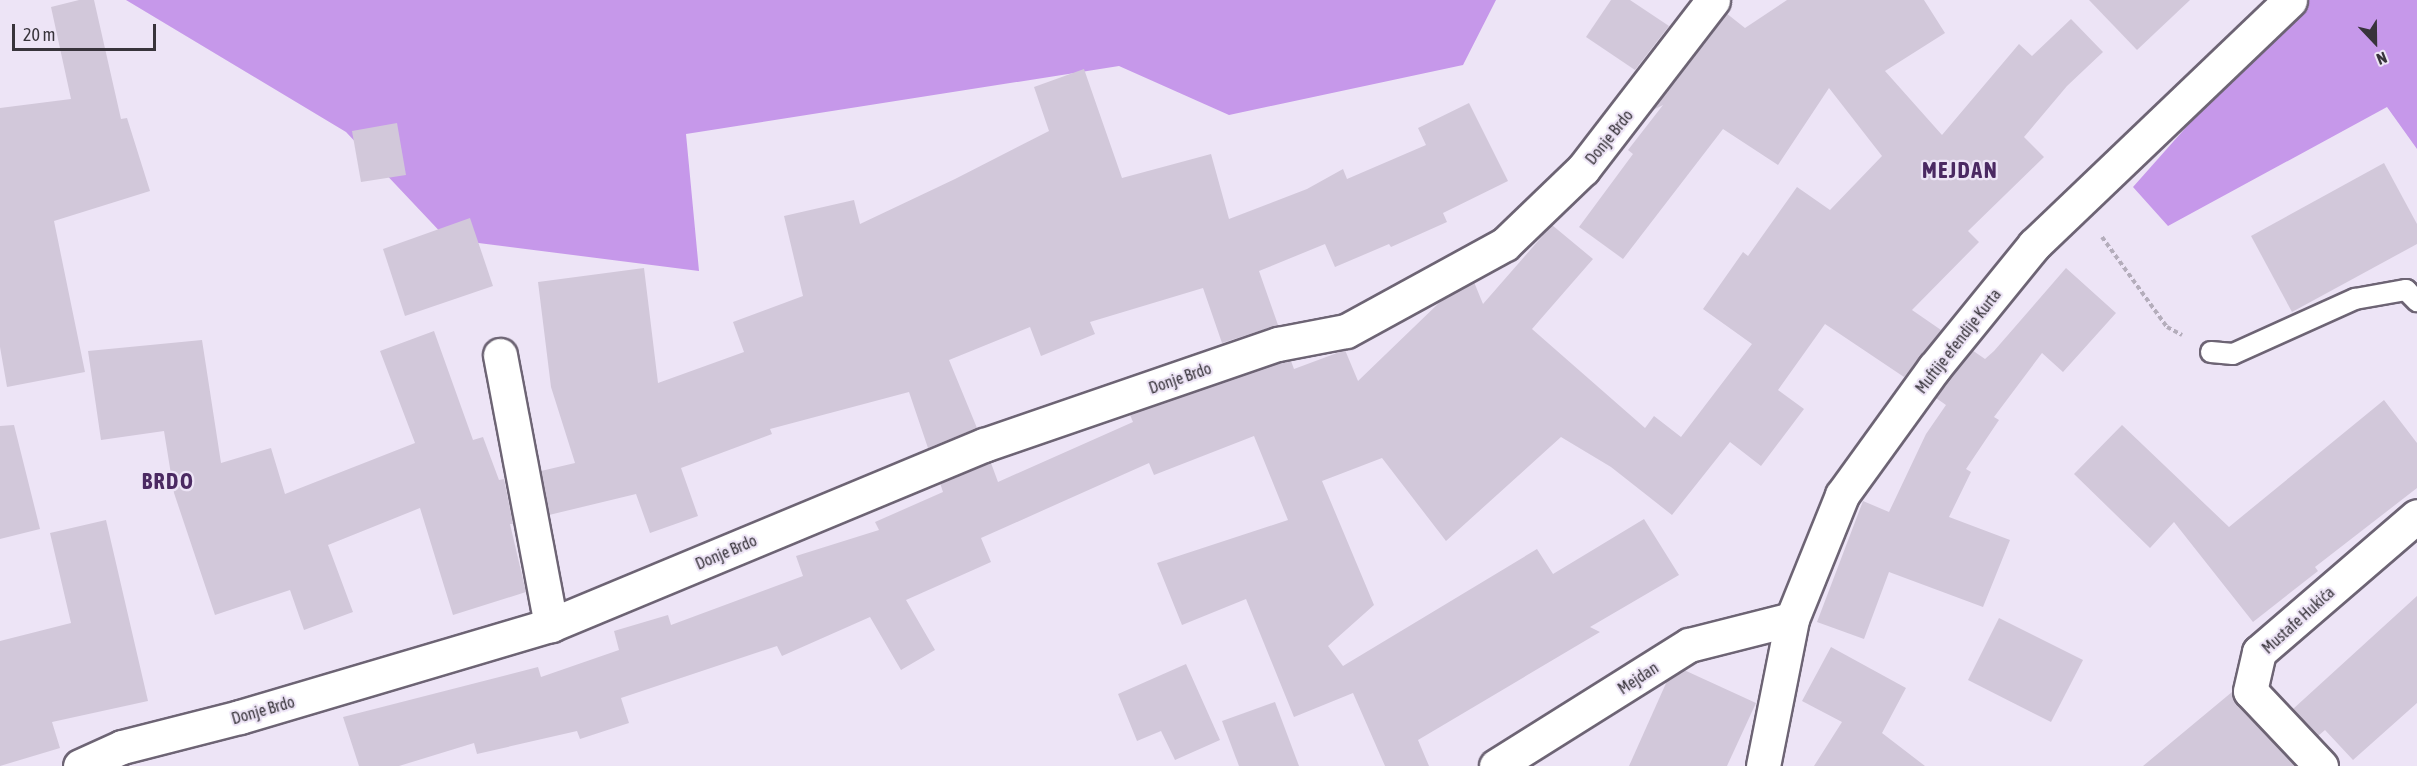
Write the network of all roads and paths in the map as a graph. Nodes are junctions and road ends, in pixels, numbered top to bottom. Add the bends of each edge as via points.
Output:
1 (1713, 0) edge
2 (2290, 0) edge
3 (2073, 204) junction
4 (2417, 301) edge
5 (2211, 352) joint
6 (500, 355) dead end
7 (2417, 516) edge
8 (1792, 619) junction
9 (551, 625) junction
10 (80, 766) edge
11 (1496, 766) edge
12 (1763, 766) edge
13 (2321, 766) edge

1 - 9 street, Donje Brdo via 1582,169 1505,244 1401,303 1346,332 1278,344 984,445
2 - 3 street, Muftije efendije Kurta
3 - 5 path via 2122,260 2167,327
3 - 8 street, Muftije efendije Kurta via 1934,368 1842,495
4 - 5 lane via 2406,290 2355,299 2233,354
6 - 9 street
7 - 13 street, Mustafe Hukića via 2259,652 2250,691
8 - 11 street, Mejdan via 1689,645
8 - 12 street, Muftije efendije Kurta
9 - 10 street, Donje Brdo via 240,717 122,747

